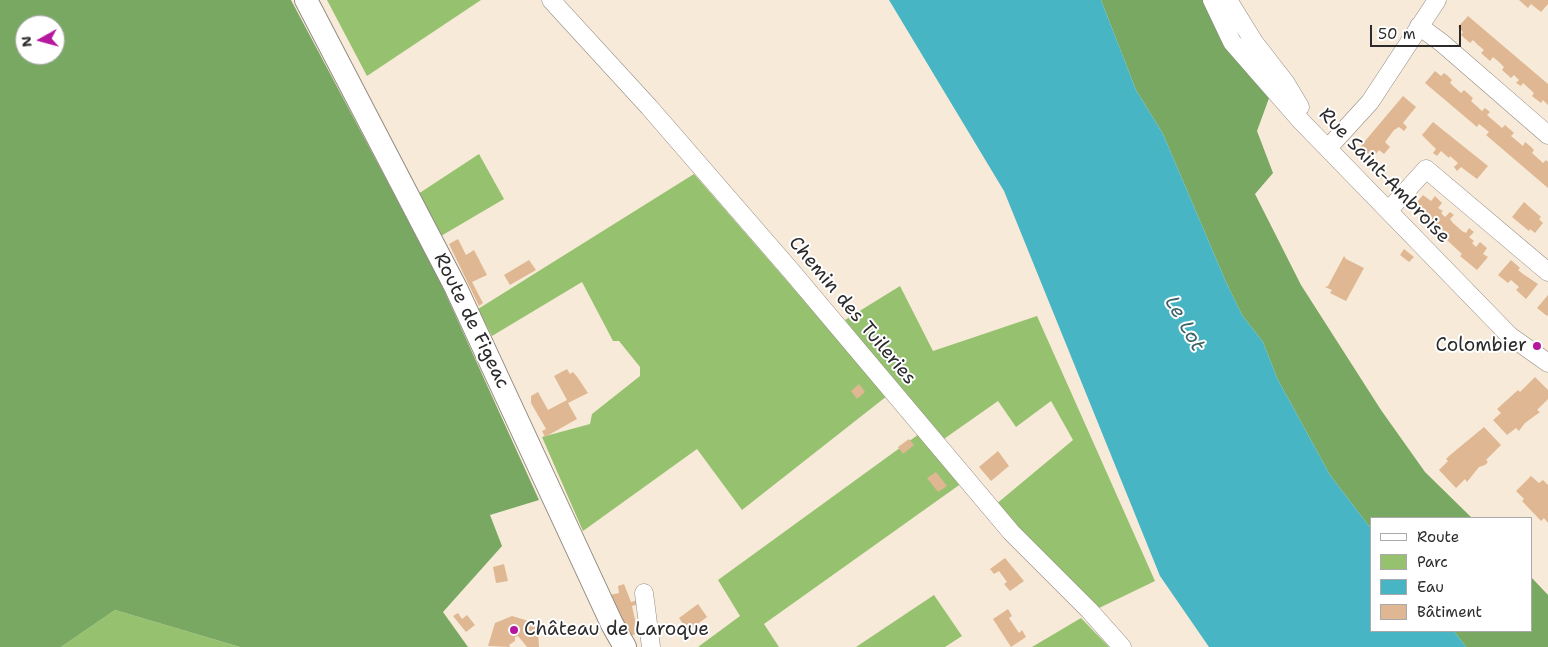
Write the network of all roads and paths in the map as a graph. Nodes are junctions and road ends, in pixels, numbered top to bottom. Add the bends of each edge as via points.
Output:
1 (306, 0) edge
2 (551, 0) edge
3 (1212, 0) edge
4 (1228, 0) edge
5 (1437, 0) edge
6 (1419, 26) junction
7 (1304, 124) junction
8 (1548, 135) edge
9 (1328, 148) junction
10 (1389, 210) junction
11 (1548, 272) edge
12 (1548, 363) edge
13 (644, 593) dead end
14 (625, 647) edge
15 (651, 647) edge
16 (1122, 647) edge

1 - 14 main road, Route de Figeac via 456,288
2 - 16 street, Chemin des Tuileries via 779,257 1011,532
3 - 7 street, Rue Saint-Ambroise via 1232,42
4 - 7 street via 1305,114
5 - 6 street
6 - 8 street
6 - 9 street via 1370,102
7 - 9 street, Rue Saint-Ambroise
9 - 10 street, Rue Saint-Ambroise
10 - 11 street via 1426,169
10 - 12 street, Rue Saint-Ambroise via 1510,336
13 - 15 street

